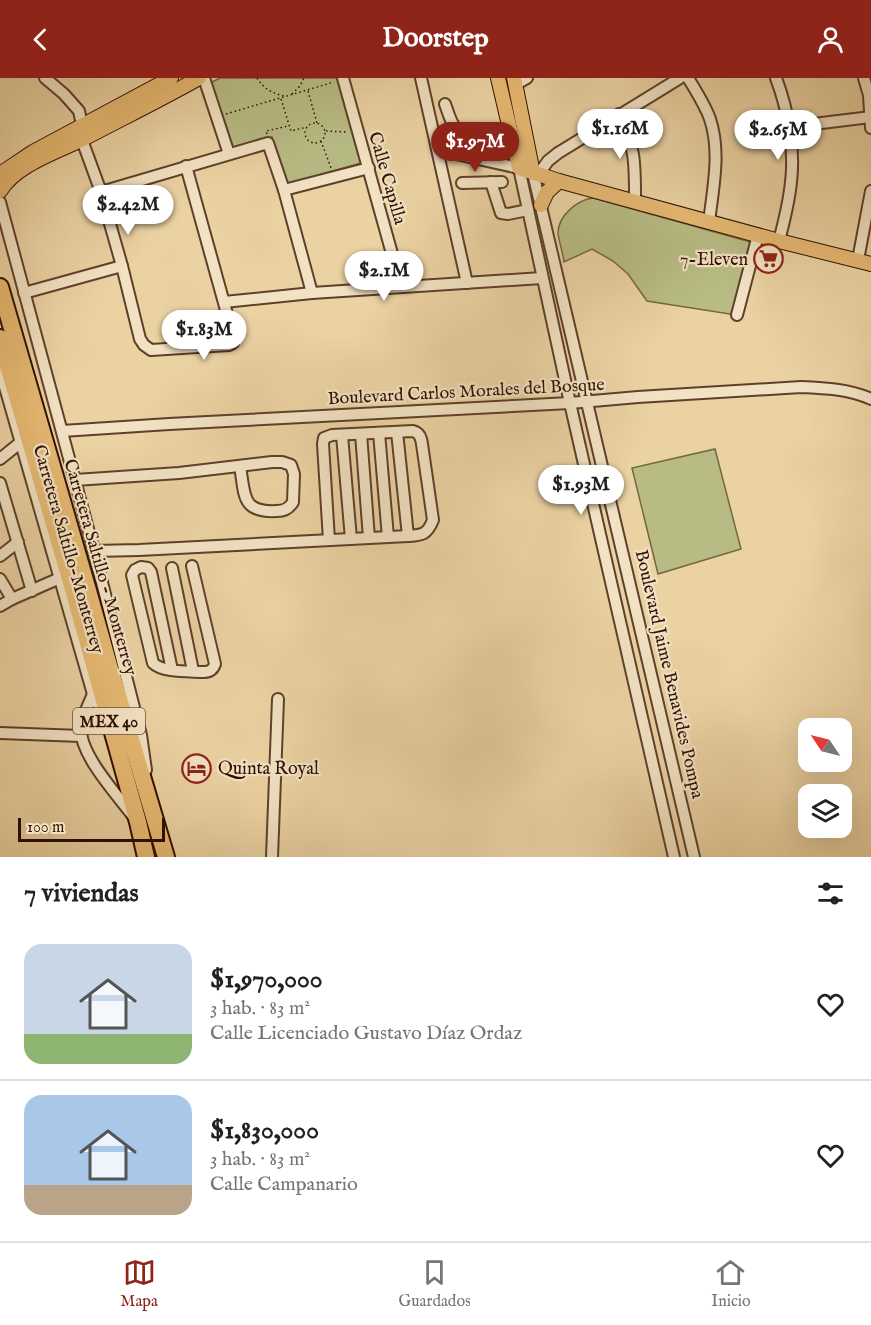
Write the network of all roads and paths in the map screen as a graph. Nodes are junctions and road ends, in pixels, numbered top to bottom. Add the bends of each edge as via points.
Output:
1 (45, 78) edge
2 (171, 78) edge
3 (202, 78) edge
4 (257, 78) edge
5 (304, 78) edge
6 (421, 78) edge
7 (498, 78) edge
8 (680, 78) edge
9 (688, 78) edge
10 (776, 78) edge
11 (864, 78) edge
12 (343, 79) edge
13 (519, 80) edge
14 (180, 82) edge
15 (308, 90) junction
16 (289, 96) junction
17 (281, 98) junction
18 (445, 104) dead end
19 (619, 114) junction
20 (217, 117) junction
21 (871, 121) edge
22 (317, 123) junction
23 (82, 125) junction
24 (289, 125) junction
25 (308, 127) junction
26 (789, 127) junction
27 (291, 130) junction
28 (325, 131) junction
29 (358, 132) junction
30 (292, 134) dead end
31 (82, 140) junction
32 (321, 141) junction
33 (268, 143) junction
34 (438, 150) junction
35 (515, 150) junction
36 (229, 154) junction
37 (186, 166) junction
38 (369, 168) junction
39 (519, 168) junction
40 (0, 174) edge
41 (536, 174) junction
42 (334, 177) junction
43 (559, 181) junction
44 (462, 183) dead end
45 (284, 190) junction
46 (0, 191) edge
47 (871, 191) edge
48 (101, 192) junction
49 (0, 201) edge
50 (635, 202) junction
51 (534, 208) junction
52 (709, 222) junction
53 (758, 236) junction
54 (5, 237) edge
55 (780, 241) junction
56 (864, 262) edge
57 (122, 266) junction
58 (542, 278) junction
59 (467, 283) junction
60 (0, 286) edge
61 (401, 286) junction
62 (24, 293) junction
63 (312, 293) junction
64 (224, 302) junction
65 (738, 315) dead end
66 (0, 338) edge
67 (0, 370) edge
68 (871, 399) edge
69 (588, 401) junction
70 (570, 403) junction
71 (5, 405) edge
72 (62, 431) junction
73 (397, 432) junction
74 (379, 433) junction
75 (361, 434) junction
76 (342, 435) junction
77 (21, 442) junction
78 (0, 459) edge
79 (240, 466) junction
80 (75, 480) junction
81 (0, 486) edge
82 (9, 512) junction
83 (0, 520) edge
84 (408, 536) junction
85 (388, 537) junction
86 (369, 538) junction
87 (351, 539) junction
88 (329, 540) junction
89 (18, 542) junction
90 (139, 550) junction
91 (94, 551) junction
92 (0, 556) edge
93 (192, 566) dead end
94 (141, 567) junction
95 (172, 568) dead end
96 (0, 579) edge
97 (73, 584) junction
98 (32, 591) junction
99 (12, 599) junction
100 (0, 606) edge
101 (172, 670) junction
102 (193, 671) junction
103 (93, 694) junction
104 (278, 699) dead end
105 (0, 733) edge
106 (113, 735) junction
107 (81, 736) junction
108 (146, 791) junction
109 (138, 822) junction
110 (146, 857) edge
111 (165, 857) edge
112 (272, 857) edge
113 (674, 857) edge
114 (694, 857) edge

1 - 23 street via 73,102
2 - 23 main road
3 - 14 main road
3 - 20 street
4 - 16 path via 273,93
5 - 16 path
6 - 34 street
7 - 35 main road, Boulevard Jaime Benavides Pompa
8 - 19 street
9 - 52 street via 707,112 714,137 716,167
10 - 26 street
11 - 21 street
12 - 15 path
12 - 29 street, Calle Capilla
13 - 41 main road, Boulevard Jaime Benavides Pompa
14 - 31 main road
15 - 16 path
15 - 22 path
16 - 17 path
17 - 20 path
17 - 24 path
18 - 35 street via 453,124 462,133 497,148
19 - 41 street via 558,153
19 - 50 street via 634,152
20 - 36 street
21 - 26 street
22 - 25 path
22 - 28 path
23 - 31 street
23 - 40 main road
24 - 27 path
24 - 33 path via 266,131
25 - 27 path
25 - 32 path via 308,139 314,143
26 - 55 street via 792,181
27 - 30 path
28 - 29 path
28 - 32 path
29 - 38 street, Calle Capilla
31 - 46 main road via 20,171
31 - 48 street
32 - 42 path
33 - 36 street
33 - 45 street
34 - 39 street
34 - 59 street
35 - 39 main road, Boulevard Jaime Benavides Pompa
36 - 37 street
37 - 48 street
37 - 64 street
38 - 42 street
38 - 61 street, Calle Capilla
39 - 41 main road
39 - 51 street, Boulevard Jaime Benavides Pompa
41 - 43 main road
41 - 51 street, Boulevard Jaime Benavides Pompa
42 - 45 street
43 - 50 main road
43 - 51 main road
44 - 51 street via 497,182 501,213
45 - 63 street
47 - 56 street
48 - 57 street
49 - 54 street, Carretera Saltillo-Monterrey
50 - 52 main road
51 - 58 street, Boulevard Jaime Benavides Pompa
51 - 69 street, Boulevard Jaime Benavides Pompa
52 - 53 main road
53 - 55 main road
53 - 65 street
54 - 62 street, Carretera Saltillo-Monterrey
55 - 56 main road
57 - 62 street
57 - 64 street via 140,339 151,350 233,343
58 - 59 street
58 - 70 street, Boulevard Jaime Benavides Pompa
59 - 61 street
60 - 97 highway, Carretera Saltillo - Monterrey / MEX 40
61 - 63 street
62 - 72 street, Carretera Saltillo-Monterrey
63 - 64 street
66 - 97 highway, Carretera Saltillo - Monterrey / MEX 40
67 - 71 street, Carretera Saltillo-Monterrey
68 - 69 street, Boulevard Carlos Morales del Bosque via 845,391 801,387
69 - 70 street, Boulevard Carlos Morales del Bosque
69 - 114 street, Boulevard Jaime Benavides Pompa
70 - 72 street, Boulevard Carlos Morales del Bosque
70 - 113 street, Boulevard Jaime Benavides Pompa
71 - 77 street, Carretera Saltillo-Monterrey
72 - 80 street, Carretera Saltillo-Monterrey
73 - 74 street
73 - 84 street
73 - 84 street via 413,431 420,437 433,520 423,534
74 - 75 street
74 - 85 street
75 - 76 street
75 - 86 street
76 - 87 street
76 - 88 street via 328,436 323,441
77 - 78 street
77 - 97 street, Carretera Saltillo-Monterrey
79 - 79 street via 251,506 270,511 291,506 291,465 272,462
79 - 80 street
80 - 91 street, Carretera Saltillo-Monterrey
81 - 82 street
82 - 83 street
82 - 89 street
84 - 85 street
85 - 86 street
86 - 87 street
87 - 88 street
88 - 90 street
89 - 92 street
89 - 98 street
90 - 91 street
90 - 94 street
91 - 108 street, Carretera Saltillo-Monterrey via 141,735
93 - 102 street via 215,664 208,672
94 - 101 street via 151,572
94 - 101 street via 132,575 153,663
95 - 102 street
96 - 99 street
97 - 98 street
97 - 103 street, Carretera Saltillo-Monterrey
97 - 106 highway, Carretera Saltillo - Monterrey / MEX 40
97 - 108 highway, Carretera Saltillo - Monterrey / MEX 40 via 108,662
98 - 99 street
99 - 100 street
101 - 102 street
103 - 106 street, Carretera Saltillo-Monterrey
103 - 107 street via 83,718
104 - 112 street
105 - 107 street
106 - 109 highway, Carretera Saltillo - Monterrey / MEX 40
107 - 109 street via 95,766
108 - 111 highway, Carretera Saltillo - Monterrey / MEX 40
109 - 110 highway, Carretera Saltillo - Monterrey / MEX 40

